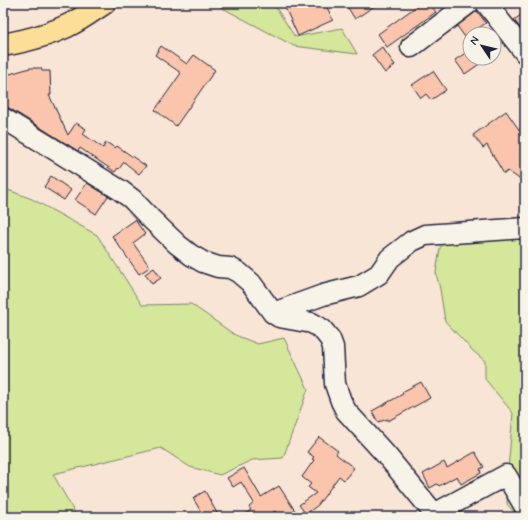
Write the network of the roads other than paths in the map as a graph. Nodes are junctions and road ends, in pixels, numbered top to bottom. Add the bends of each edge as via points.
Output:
1 (104, 3) edge
2 (469, 3) edge
3 (486, 3) edge
4 (3, 45) edge
5 (411, 47) dead end
6 (525, 53) edge
7 (3, 118) edge
8 (525, 228) edge
9 (273, 313) junction
10 (525, 507) edge
11 (435, 516) edge

1 - 4 highway via 68,26
2 - 5 street
3 - 6 street
7 - 9 street via 120,190 191,255 203,262 238,272 251,283
8 - 9 street via 425,235 412,241 390,258 379,274 360,286 323,295
9 - 11 street via 287,320 312,323 330,339 333,347 335,384 346,411 387,456
10 - 11 street via 506,475

